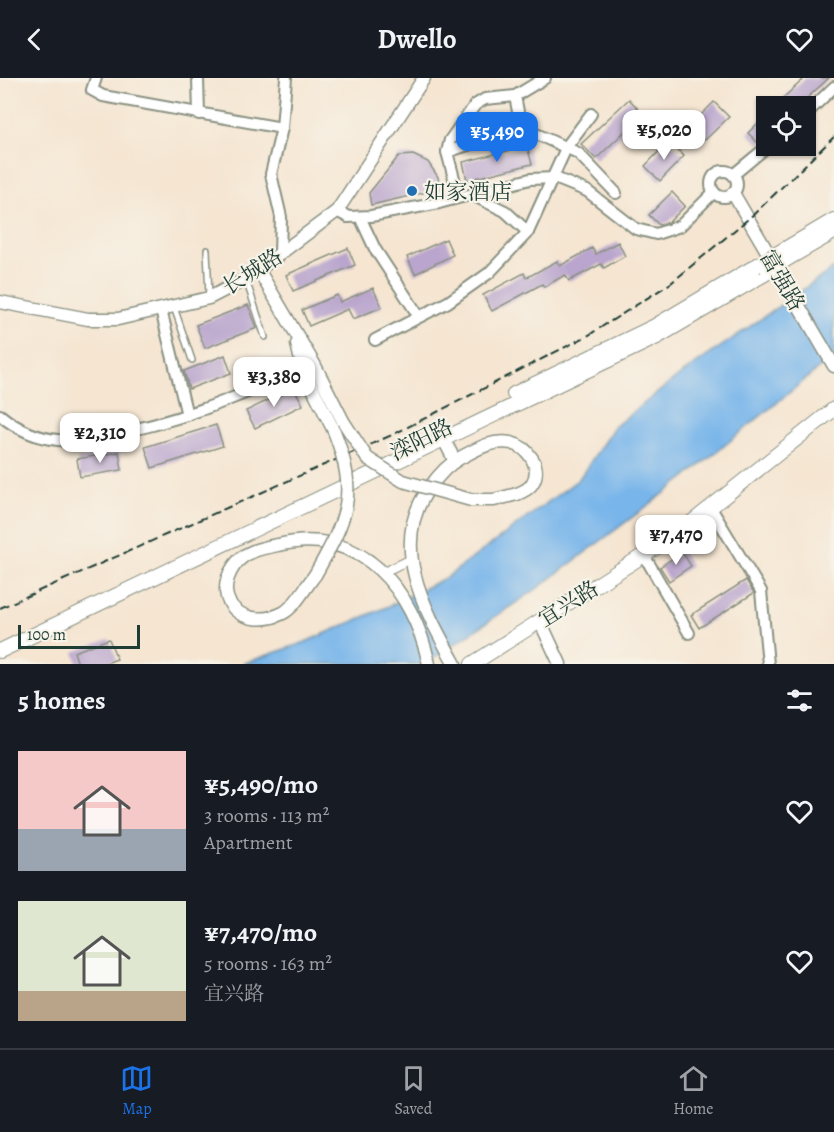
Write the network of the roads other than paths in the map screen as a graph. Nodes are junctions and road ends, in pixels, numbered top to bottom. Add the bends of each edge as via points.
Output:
1 (96, 78) edge
2 (198, 78) edge
3 (286, 78) edge
4 (424, 78) edge
5 (545, 78) edge
6 (834, 87) edge
7 (514, 96) junction
8 (816, 104) edge
9 (199, 114) junction
10 (591, 114) dead end
11 (521, 127) junction
12 (282, 128) junction
13 (567, 146) junction
14 (447, 153) junction
15 (756, 156) edge
16 (734, 175) junction
17 (555, 178) junction
18 (455, 182) dead end
19 (616, 192) dead end
20 (714, 192) junction
21 (733, 193) junction
22 (472, 195) junction
23 (337, 211) junction
24 (360, 217) junction
25 (834, 220) edge
26 (528, 232) junction
27 (834, 232) edge
28 (207, 250) dead end
29 (280, 255) junction
30 (784, 256) junction
31 (762, 269) junction
32 (259, 271) junction
33 (246, 279) junction
34 (209, 298) junction
35 (0, 302) edge
36 (174, 307) junction
37 (161, 310) junction
38 (418, 315) junction
39 (294, 334) junction
40 (265, 337) dead end
41 (375, 340) dead end
42 (192, 360) dead end
43 (834, 366) edge
44 (303, 369) junction
45 (834, 409) edge
46 (0, 415) edge
47 (187, 415) junction
48 (443, 438) junction
49 (455, 461) junction
50 (711, 507) junction
51 (248, 532) junction
52 (256, 550) junction
53 (644, 555) junction
54 (409, 560) junction
55 (384, 572) junction
56 (540, 621) junction
57 (689, 633) dead end
58 (0, 642) edge
59 (0, 651) edge
60 (429, 664) edge
61 (455, 664) edge
62 (472, 664) edge
63 (560, 664) edge
64 (768, 664) edge

1 - 9 street via 92,90 103,96
2 - 9 street
3 - 12 street
4 - 23 street, 长城路
5 - 7 street
6 - 8 street
7 - 11 street
7 - 14 street via 485,99 475,105 450,140
9 - 12 street
10 - 13 street
11 - 13 street
11 - 14 street
12 - 29 street via 271,174 281,217
13 - 17 street
13 - 19 street
14 - 18 street
15 - 16 street
16 - 20 street via 726,171 715,174 711,181
16 - 21 street via 737,186
17 - 20 street via 587,191 636,229 649,233 663,233 680,226
17 - 22 street via 530,179
17 - 26 street
20 - 21 street via 721,196
21 - 43 street, 富强路
22 - 24 street
22 - 26 street via 505,211
23 - 24 street via 348,217
23 - 29 street, 长城路
24 - 38 street via 375,249
25 - 30 main road, 滦阳路
26 - 38 street via 489,273 448,302
27 - 30 main road, 滦阳路
28 - 34 lane
29 - 32 street, 长城路
30 - 31 main road, 滦阳路, bridge
31 - 48 main road, 滦阳路 via 657,337
31 - 58 main road, 滦阳路 via 655,326
32 - 33 street, 长城路
32 - 39 street
33 - 34 street, 长城路
33 - 40 lane
34 - 36 street, 长城路
35 - 37 street, 长城路 via 88,319 118,319
36 - 37 street, 长城路
36 - 42 lane
37 - 47 street
38 - 41 street
39 - 44 street
39 - 49 street, bridge via 367,458 404,481 471,500 494,500 531,486 536,475 527,450 512,443 498,441
44 - 47 street
44 - 52 street, bridge via 346,462 348,494 339,531 315,575 286,612 264,620 246,617 232,607 226,594 227,582 241,558
45 - 50 main road, 宜兴路
46 - 47 street via 37,436 69,440 137,430
48 - 49 street
48 - 51 main road, 滦阳路
49 - 54 street via 420,501 412,522
50 - 53 main road, 宜兴路
50 - 64 street via 762,591
51 - 52 street
51 - 59 main road, 滦阳路
52 - 55 street via 300,539 348,550
53 - 56 main road, 宜兴路
53 - 57 street
54 - 55 street
54 - 61 street via 420,597
55 - 60 street via 413,611
56 - 62 main road, 宜兴路
56 - 63 street

